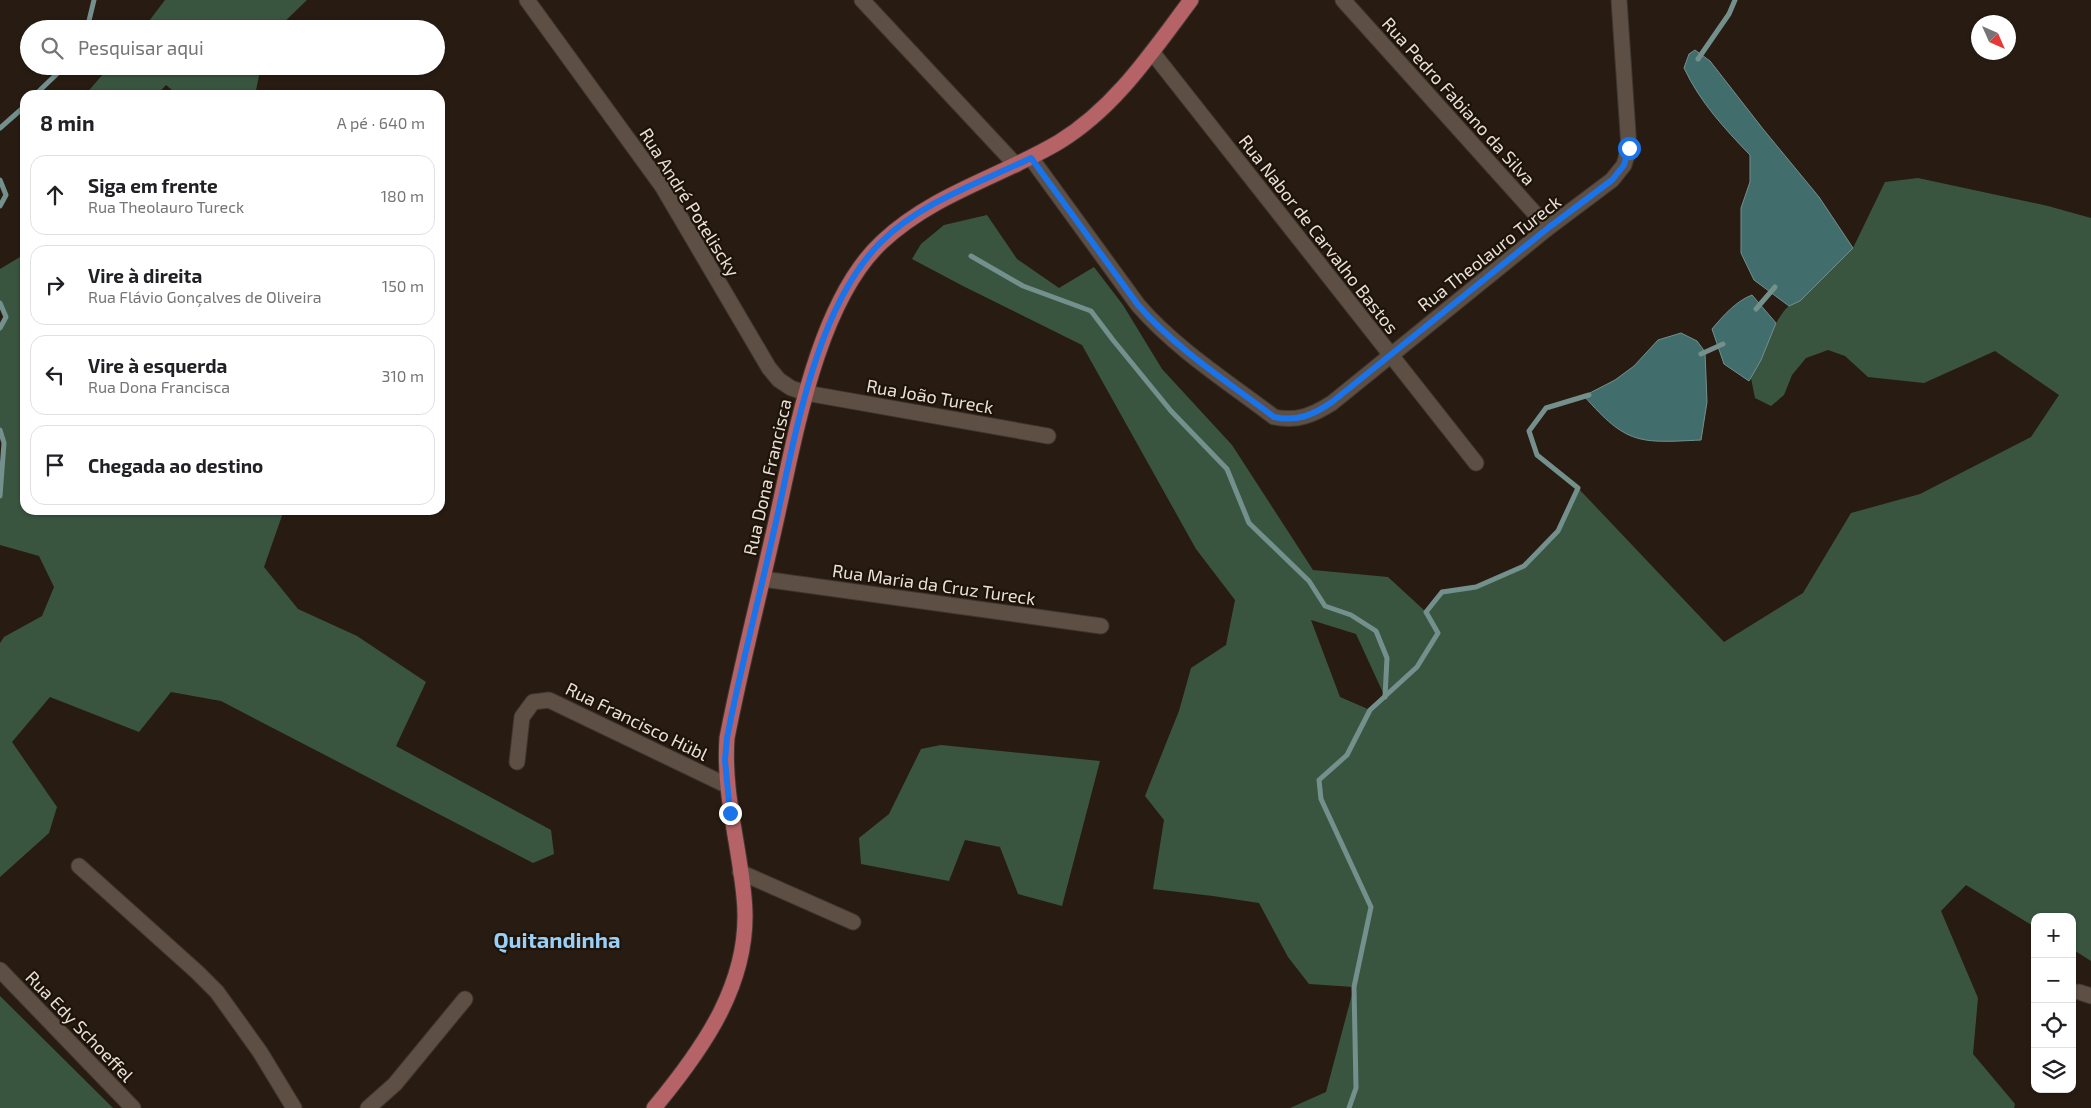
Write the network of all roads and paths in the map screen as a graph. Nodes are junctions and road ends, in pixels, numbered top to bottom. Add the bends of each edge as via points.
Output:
1 (527, 0) edge
2 (862, 0) edge
3 (1191, 0) edge
4 (1343, 0) edge
5 (1619, 0) edge
6 (1152, 52) junction
7 (1031, 158) junction
8 (1016, 165) junction
9 (1548, 228) junction
10 (1391, 354) junction
11 (806, 393) junction
12 (1048, 436) dead end
13 (1476, 462) dead end
14 (763, 580) junction
15 (1101, 626) dead end
16 (517, 762) dead end
17 (726, 785) junction
18 (79, 866) dead end
19 (740, 872) junction
20 (853, 922) dead end
21 (0, 970) edge
22 (465, 999) dead end
23 (132, 1108) edge
24 (294, 1108) edge
25 (368, 1108) edge
26 (654, 1108) edge

1 - 11 street, Rua André Poteliscky via 662,186 769,368 791,388
2 - 8 street
3 - 6 main road, Rua Dona Francisca
4 - 9 street, Rua Pedro Fabiano da Silva
5 - 9 street, Rua Theolauro Tureck via 1629,148 1624,165 1612,180
6 - 7 main road, Rua Dona Francisca via 1096,116
6 - 10 street, Rua Nabor de Carvalho Bastos
7 - 8 main road, Rua Dona Francisca
7 - 10 street, Rua Theolauro Tureck via 1153,322 1274,417 1287,420 1317,412
8 - 11 main road, Rua Dona Francisca via 945,198 900,226 880,243 852,278 838,305
9 - 10 street, Rua Theolauro Tureck
10 - 13 street, Rua Nabor de Carvalho Bastos
11 - 12 street, Rua João Tureck
11 - 14 main road, Rua Dona Francisca
14 - 15 street, Rua Maria da Cruz Tureck
14 - 17 main road, Rua Dona Francisca via 727,738
16 - 17 street, Rua Francisco Hübl via 522,717 533,702 549,700
17 - 19 main road, Rua Dona Francisca
18 - 24 street via 217,992
19 - 20 street
19 - 26 main road, Rua Dona Francisca via 745,938 736,978 712,1027
21 - 23 street, Rua Edy Schoeffel
22 - 25 street via 395,1084

